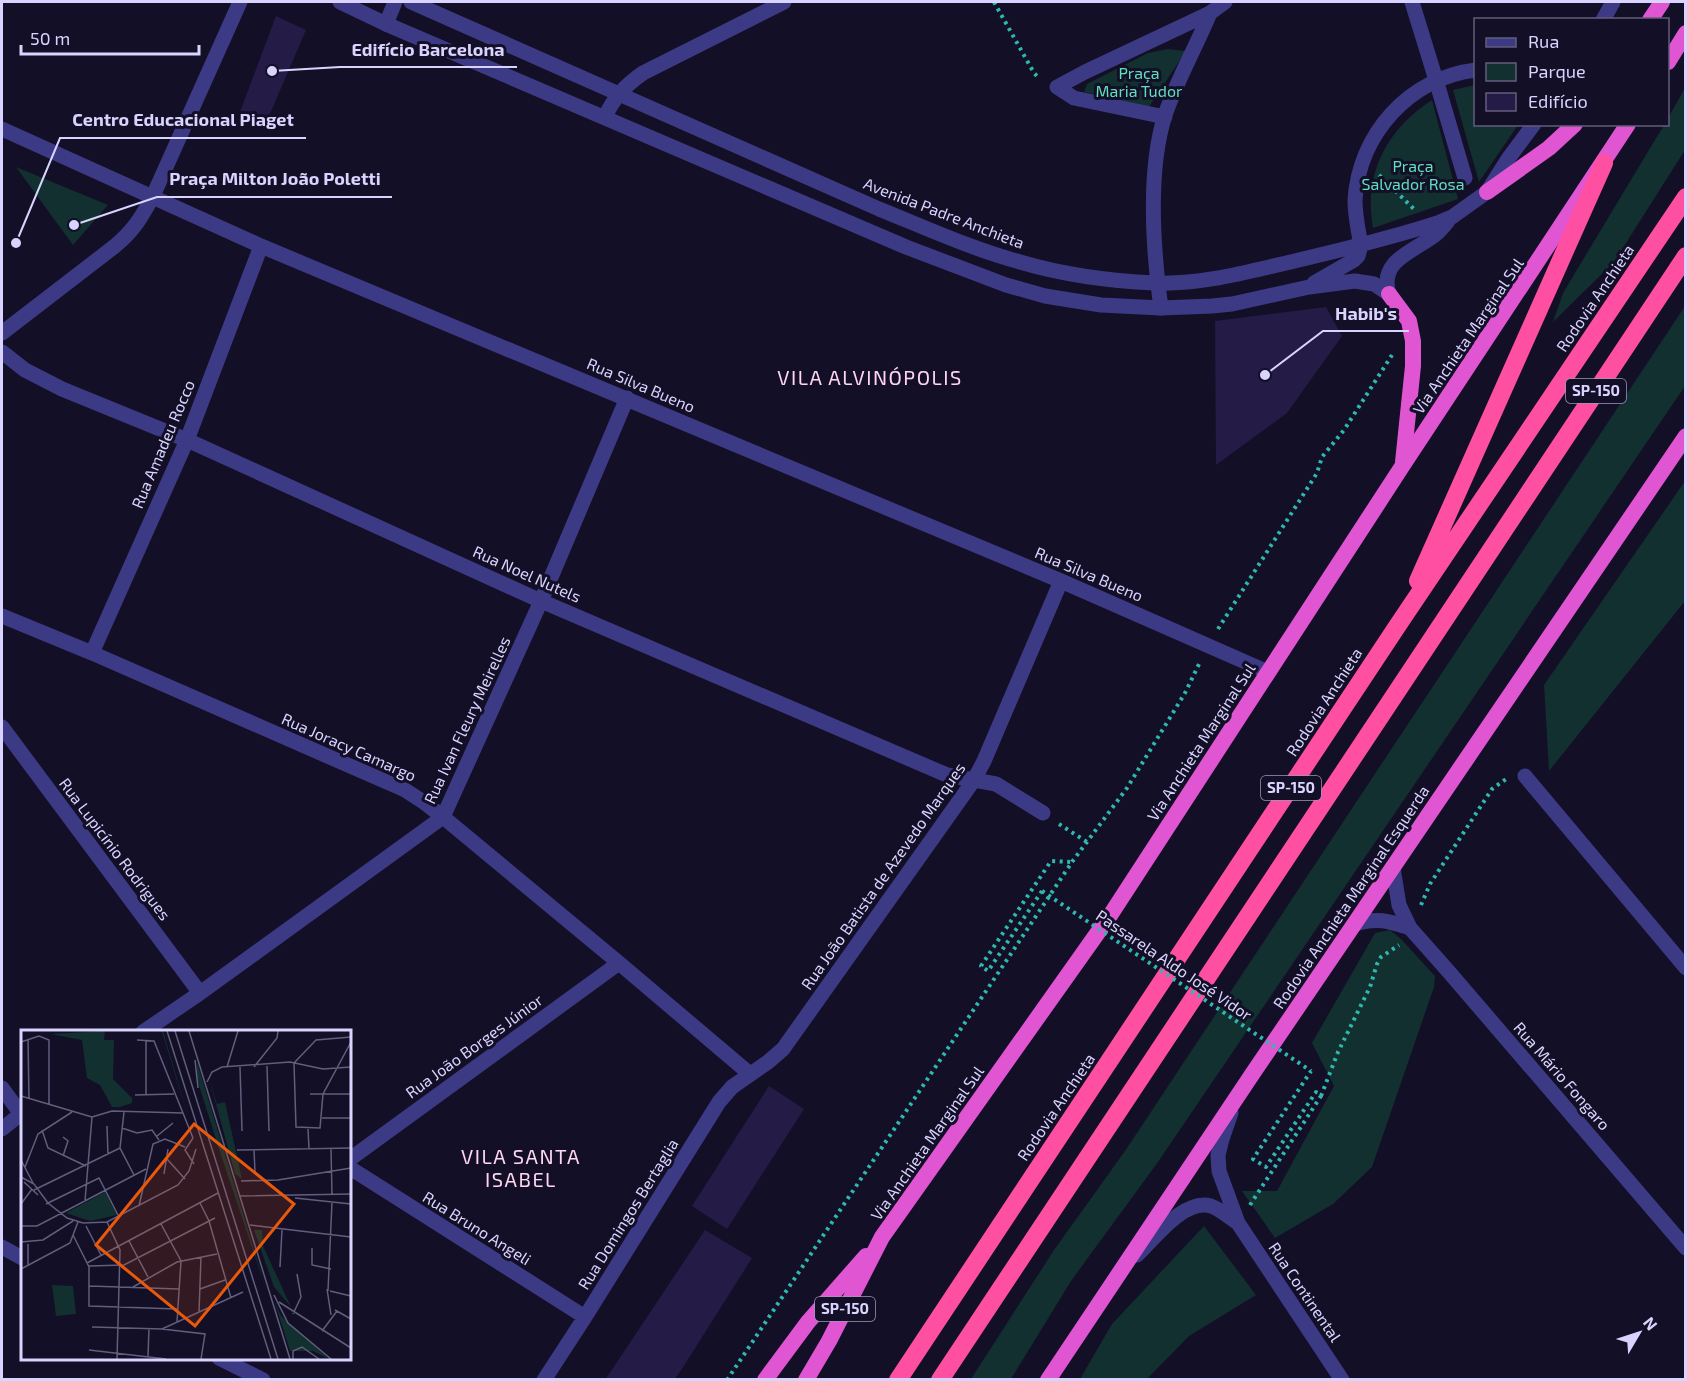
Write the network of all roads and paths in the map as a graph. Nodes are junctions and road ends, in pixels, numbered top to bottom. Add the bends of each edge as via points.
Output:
1 (240, 2) edge
2 (340, 2) edge
3 (395, 2) edge
4 (411, 2) edge
5 (784, 2) edge
6 (994, 2) edge
7 (1226, 2) edge
8 (1412, 2) edge
9 (1613, 2) edge
10 (1662, 2) edge
11 (1210, 13) junction
12 (1604, 18) edge
13 (1651, 18) edge
14 (386, 24) junction
15 (1686, 33) edge
16 (1669, 60) edge
17 (1474, 70) edge
18 (1436, 80) junction
19 (1057, 87) junction
20 (618, 94) junction
21 (605, 117) junction
22 (1165, 117) junction
23 (1533, 126) edge
24 (1573, 126) edge
25 (1627, 126) edge
26 (2, 129) edge
27 (1363, 159) junction
28 (1604, 163) junction
29 (1466, 178) dead end
30 (1487, 192) junction
31 (153, 196) junction
32 (1686, 197) edge
33 (1452, 217) junction
34 (1431, 225) junction
35 (1361, 245) junction
36 (261, 246) junction
37 (1686, 256) edge
38 (1158, 283) junction
39 (1309, 287) junction
40 (1389, 294) junction
41 (1161, 308) junction
42 (2, 333) edge
43 (1398, 346) dead end
44 (2, 352) edge
45 (627, 398) junction
46 (1686, 436) edge
47 (187, 440) junction
48 (1403, 465) junction
49 (1061, 581) junction
50 (541, 602) junction
51 (2, 616) edge
52 (1398, 625) junction
53 (1208, 645) junction
54 (92, 653) junction
55 (1268, 672) junction
56 (2, 727) edge
57 (1525, 776) joint
58 (974, 780) junction
59 (1043, 813) joint
60 (443, 817) junction
61 (1087, 842) junction
62 (1072, 862) junction
63 (1393, 868) junction
64 (1355, 924) junction
65 (1413, 932) junction
66 (619, 963) junction
67 (1686, 968) edge
68 (200, 993) junction
69 (145, 1030) edge
70 (750, 1074) junction
71 (2, 1088) edge
72 (1321, 1096) junction
73 (1236, 1098) junction
74 (21, 1113) edge
75 (21, 1115) edge
76 (2, 1129) edge
77 (351, 1158) edge
78 (351, 1169) edge
79 (1238, 1223) junction
80 (882, 1237) junction
81 (2, 1247) edge
82 (1686, 1248) edge
83 (21, 1257) edge
84 (1121, 1270) junction
85 (585, 1317) junction
86 (221, 1360) edge
87 (262, 1380) edge
88 (544, 1380) edge
89 (727, 1380) edge
90 (765, 1380) edge
91 (806, 1380) edge
92 (898, 1380) edge
93 (940, 1380) edge
94 (1048, 1380) edge
95 (1342, 1380) edge

1 - 31 street
2 - 14 street
3 - 14 street
4 - 20 street, Avenida Padre Anchieta
5 - 20 street via 644,73
6 - 19 path via 1034,73
7 - 11 street
8 - 18 street
9 - 12 street
10 - 13 highway
11 - 19 street
11 - 22 street
14 - 21 street
15 - 16 highway
17 - 18 street
18 - 27 street via 1391,113
18 - 29 street
19 - 22 street via 1074,98
20 - 21 street
20 - 38 street, Avenida Padre Anchieta via 970,246 1063,273
21 - 41 street via 906,247 1006,285 1101,305
22 - 38 street via 1154,190
23 - 30 street
24 - 30 highway via 1550,148
25 - 28 highway, Via Anchieta Marginal Sul / SP-150
26 - 31 street, Rua Silva Bueno
27 - 34 path
27 - 35 street via 1355,201
28 - 48 highway, Via Anchieta Marginal Sul / SP-150
28 - 52 highway
30 - 33 street, Avenida Padre Anchieta
31 - 36 street, Rua Silva Bueno
31 - 42 street via 130,234
32 - 52 highway, Rodovia Anchieta / SP-150
33 - 34 street, Avenida Padre Anchieta
33 - 40 street via 1437,234 1392,266 1387,275
34 - 35 street, Avenida Padre Anchieta
35 - 38 street, Avenida Padre Anchieta via 1226,276
35 - 39 street via 1354,260
36 - 45 street, Rua Silva Bueno
36 - 47 street, Rua Amadeu Rocco
37 - 93 highway, SP-150
38 - 41 street
39 - 40 street via 1361,281
39 - 41 street via 1232,304
40 - 48 highway via 1409,321 1413,341
43 - 53 path via 1322,458 1317,473
44 - 47 street, Rua Noel Nutels via 62,388
45 - 49 street, Rua Silva Bueno
45 - 50 street, Rua Ivan Fleury Meirelles
46 - 63 highway, Rodovia Anchieta Marginal Esquerda
47 - 50 street, Rua Noel Nutels
47 - 54 street, Rua Amadeu Rocco
48 - 55 highway, Via Anchieta Marginal Sul / SP-150
49 - 53 street, Rua Silva Bueno
49 - 58 street, Rua João Batista de Azevedo Marques
50 - 58 street, Rua Noel Nutels via 947,775
50 - 60 street, Rua Ivan Fleury Meirelles
51 - 54 street, Rua Joracy Camargo
52 - 92 highway, Rodovia Anchieta / SP-150
53 - 55 street, Rua Silva Bueno
53 - 61 path via 1185,693 1133,778
54 - 60 street, Rua Joracy Camargo via 405,790
55 - 80 highway, Via Anchieta Marginal Sul / SP-150 via 1110,914
56 - 68 street, Rua Lupicínio Rodrigues
57 - 65 path via 1507,778 1492,789 1430,884
57 - 67 street
58 - 59 street, Rua Noel Nutels via 996,784
58 - 70 street, Rua João Batista de Azevedo Marques via 783,1049
59 - 61 path
60 - 66 street, Rua Joracy Camargo
60 - 68 street, Rua Ivan Fleury Meirelles
61 - 62 path
62 - 72 path, Passarela Aldo José Vidor, bridge via 1051,861 981,966 988,971 1042,891 1311,1071 1253,1159 1266,1167 1316,1092
62 - 89 path
63 - 64 highway, Rodovia Anchieta Marginal Esquerda
63 - 65 street via 1399,905
64 - 65 street via 1390,921
64 - 73 highway, Rodovia Anchieta Marginal Esquerda
65 - 72 path via 1381,957
65 - 82 street, Rua Mário Fongaro
66 - 70 street, Rua Joracy Camargo
66 - 77 street, Rua João Borges Júnior
68 - 69 street, Rua Ivan Fleury Meirelles
70 - 85 street, Rua Domingos Bertaglia via 719,1102
71 - 74 street
72 - 79 path
73 - 79 street, Rua Continental via 1218,1155 1219,1171
73 - 84 highway, Rodovia Anchieta Marginal Esquerda
75 - 76 street
78 - 85 street, Rua Bruno Angeli
79 - 84 street, Rua Continental via 1211,1206 1198,1205 1181,1212
79 - 95 street, Rua Continental
80 - 90 highway via 808,1322
80 - 91 highway, Via Anchieta Marginal Sul / SP-150
81 - 83 street
84 - 94 highway, Rodovia Anchieta Marginal Esquerda
85 - 88 street, Rua Domingos Bertaglia
86 - 87 street

